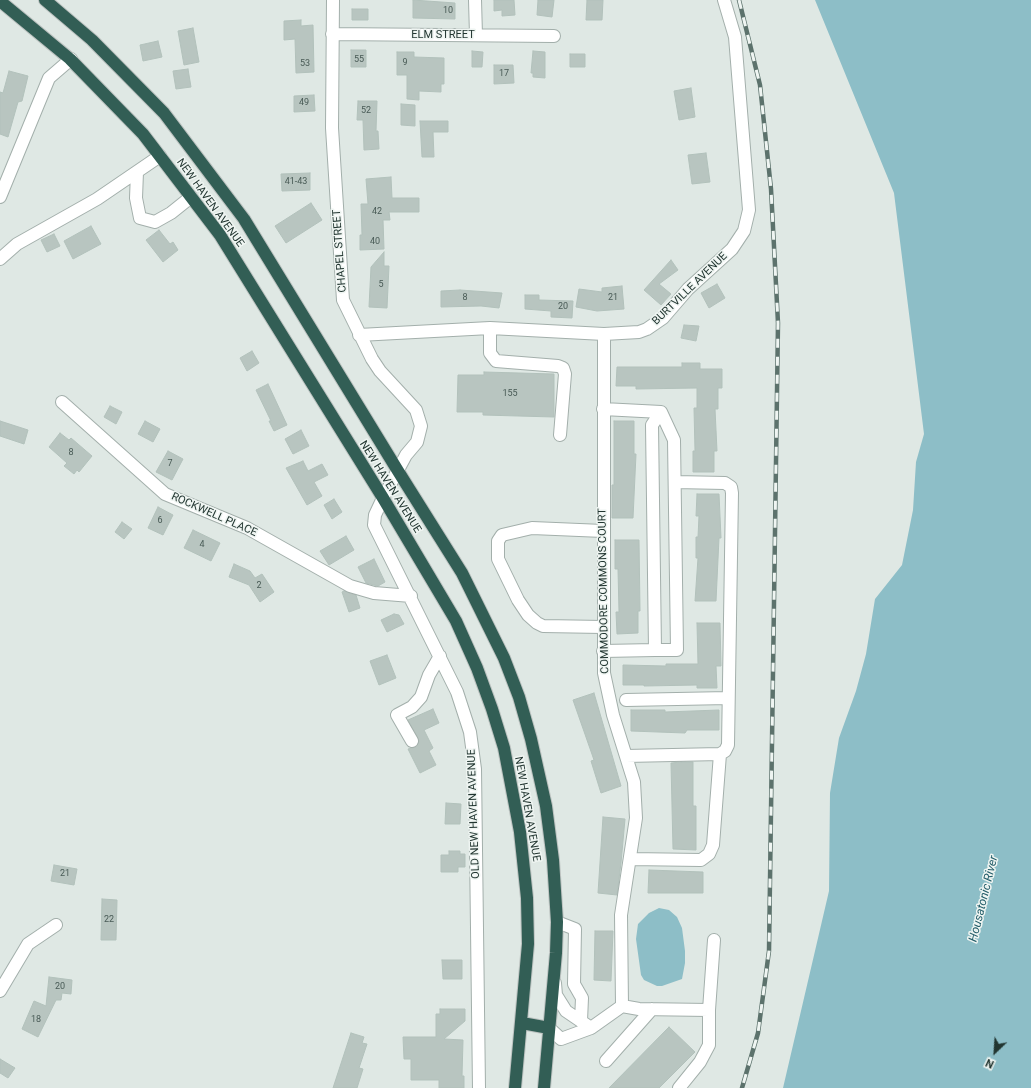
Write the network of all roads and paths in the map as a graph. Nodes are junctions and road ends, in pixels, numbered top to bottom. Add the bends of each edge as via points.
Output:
1 (45, 0) edge
2 (332, 0) edge
3 (475, 0) edge
4 (724, 0) edge
5 (0, 1) edge
6 (332, 34) junction
7 (476, 34) junction
8 (554, 36) dead end
9 (71, 59) junction
10 (160, 156) junction
11 (137, 172) junction
12 (0, 197) edge
13 (192, 197) junction
14 (0, 259) edge
15 (490, 328) junction
16 (604, 334) junction
17 (359, 335) junction
18 (62, 402) dead end
19 (603, 409) junction
20 (661, 412) junction
21 (560, 434) dead end
22 (398, 471) junction
23 (675, 482) junction
24 (383, 498) junction
25 (603, 531) junction
26 (411, 596) junction
27 (603, 627) junction
28 (655, 650) junction
29 (604, 651) junction
30 (440, 656) junction
31 (728, 698) junction
32 (626, 700) dead end
33 (412, 741) dead end
34 (720, 754) junction
35 (626, 756) junction
36 (630, 859) junction
37 (556, 922) junction
38 (56, 925) dead end
39 (714, 940) dead end
40 (554, 978) junction
41 (0, 991) edge
42 (622, 1006) junction
43 (652, 1009) junction
44 (709, 1010) junction
45 (522, 1023) junction
46 (586, 1025) junction
47 (550, 1028) junction
48 (606, 1061) dead end
49 (479, 1088) edge
50 (515, 1088) edge
51 (544, 1088) edge
52 (679, 1088) edge

1 - 22 highway, NEW HAVEN AVENUE via 92,40 164,113 240,213
2 - 6 street, CHAPEL STREET
3 - 7 street
4 - 16 street, BURTVILLE AVENUE via 735,37 750,202 744,230 732,249 688,289 655,325 639,332
5 - 9 highway, NEW HAVEN AVENUE
6 - 7 street, ELM STREET
6 - 17 street, CHAPEL STREET via 332,128 344,300
7 - 8 street, ELM STREET
9 - 10 highway, NEW HAVEN AVENUE via 144,134
9 - 12 street via 49,78
10 - 11 street
10 - 13 highway, NEW HAVEN AVENUE
11 - 13 street via 136,198 140,218 155,222
11 - 14 street via 17,244
13 - 24 highway, NEW HAVEN AVENUE via 220,236
15 - 16 street, BURTVILLE AVENUE
15 - 17 street, BURTVILLE AVENUE
15 - 21 street via 490,353 496,361 563,368
16 - 19 street, COMMODORE COMMONS COURT
17 - 22 street, CHAPEL STREET via 380,372 409,401 419,418 420,435
18 - 26 street, ROCKWELL PLACE via 165,494 247,528 350,586 374,593
19 - 20 street
19 - 25 street, COMMODORE COMMONS COURT
20 - 23 street via 674,440
20 - 28 street via 652,425
22 - 24 street, OLD NEW HAVEN AVENUE
22 - 37 highway, NEW HAVEN AVENUE via 462,574 504,658 519,697 546,806 553,860
23 - 28 street via 677,650
23 - 31 street via 725,483 731,487
24 - 26 street, OLD NEW HAVEN AVENUE via 374,524
24 - 45 highway, NEW HAVEN AVENUE via 456,621 477,668 504,748 520,832 527,898 528,944
25 - 27 street, COMMODORE COMMONS COURT
25 - 27 street via 532,528 502,535 498,541 498,559 518,600 528,616 537,623 542,626
26 - 30 street, OLD NEW HAVEN AVENUE
27 - 29 street, COMMODORE COMMONS COURT
28 - 29 street
29 - 35 street, COMMODORE COMMONS COURT via 604,673 613,715
30 - 33 street via 421,696 412,707 397,715
30 - 49 street, OLD NEW HAVEN AVENUE via 457,692 470,732 474,769
31 - 32 street
31 - 34 street via 728,745
34 - 35 street
34 - 36 street via 713,846 709,854 701,860
35 - 36 street, COMMODORE COMMONS COURT via 634,782 636,818
36 - 42 street, COMMODORE COMMONS COURT via 621,915
37 - 40 highway, NEW HAVEN AVENUE
37 - 46 street via 575,929 574,984 582,998
38 - 41 street via 28,944
39 - 44 street
40 - 46 street via 556,995 561,1005
40 - 47 highway, NEW HAVEN AVENUE
42 - 43 street
42 - 46 street
43 - 44 street
43 - 48 street
44 - 52 street via 709,1045 700,1062
45 - 47 highway
45 - 50 highway, NEW HAVEN AVENUE
46 - 47 street via 562,1039
47 - 51 highway, NEW HAVEN AVENUE

